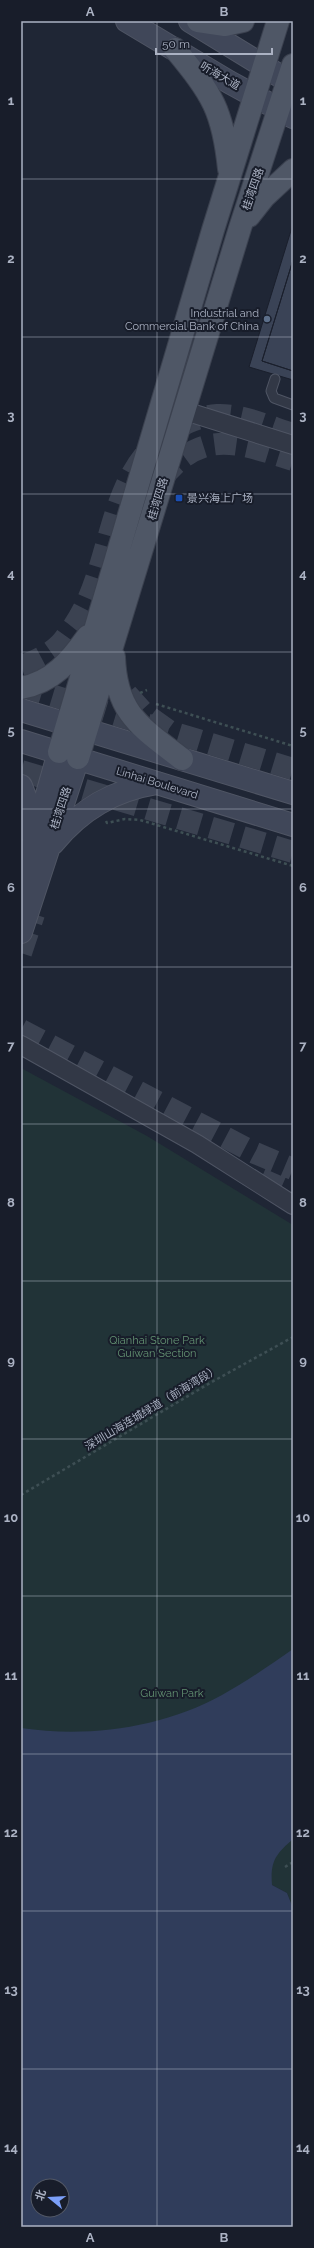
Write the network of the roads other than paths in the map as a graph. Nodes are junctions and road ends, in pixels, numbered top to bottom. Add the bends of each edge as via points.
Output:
1 (127, 21) edge
2 (190, 21) edge
3 (198, 21) edge
4 (243, 21) edge
5 (278, 21) edge
6 (175, 49) junction
7 (264, 68) junction
8 (291, 77) edge
9 (255, 96) junction
10 (286, 113) edge
11 (293, 170) edge
12 (229, 177) junction
13 (240, 228) junction
14 (275, 379) dead end
15 (293, 404) edge
16 (185, 411) junction
17 (293, 445) edge
18 (97, 623) junction
19 (117, 634) junction
20 (21, 688) edge
21 (21, 710) edge
22 (78, 727) junction
23 (21, 741) edge
24 (69, 755) junction
25 (182, 759) junction
26 (157, 783) junction
27 (21, 786) edge
28 (293, 793) edge
29 (293, 825) edge
30 (40, 847) junction
31 (21, 886) edge
32 (21, 932) tunnel mouth
33 (21, 1045) edge
34 (293, 1205) edge

1 - 6 main road, 听海大道
2 - 7 main road
3 - 4 main road via 225,25
5 - 7 main road, 桂湾四路
6 - 9 main road, 听海大道
6 - 12 main road via 200,80 217,109 226,144
7 - 8 main road
7 - 9 main road, 桂湾四路
8 - 10 main road, 桂湾四路
9 - 10 main road, 听海大道
9 - 12 main road, 桂湾四路
10 - 13 main road, 桂湾四路
11 - 13 main road via 264,197
12 - 18 main road, 桂湾四路
13 - 16 main road, 桂湾四路
14 - 15 lane via 272,391 274,398
16 - 17 street
16 - 19 main road, 桂湾四路
18 - 20 main road via 63,668 50,679
18 - 22 main road, 桂湾四路
19 - 22 main road, 桂湾四路
19 - 25 main road via 114,656 115,680 121,698 143,729
21 - 22 main road
22 - 24 main road, 桂湾四路
22 - 25 main road
23 - 24 main road, Linhai Boulevard
24 - 26 main road, Linhai Boulevard
24 - 30 main road, 桂湾四路
25 - 28 main road
26 - 29 main road, Linhai Boulevard
26 - 30 main road via 138,786 98,803
27 - 30 main road
30 - 31 main road, 桂湾四路
30 - 32 main road, 桂湾四路
33 - 34 street via 197,1144

